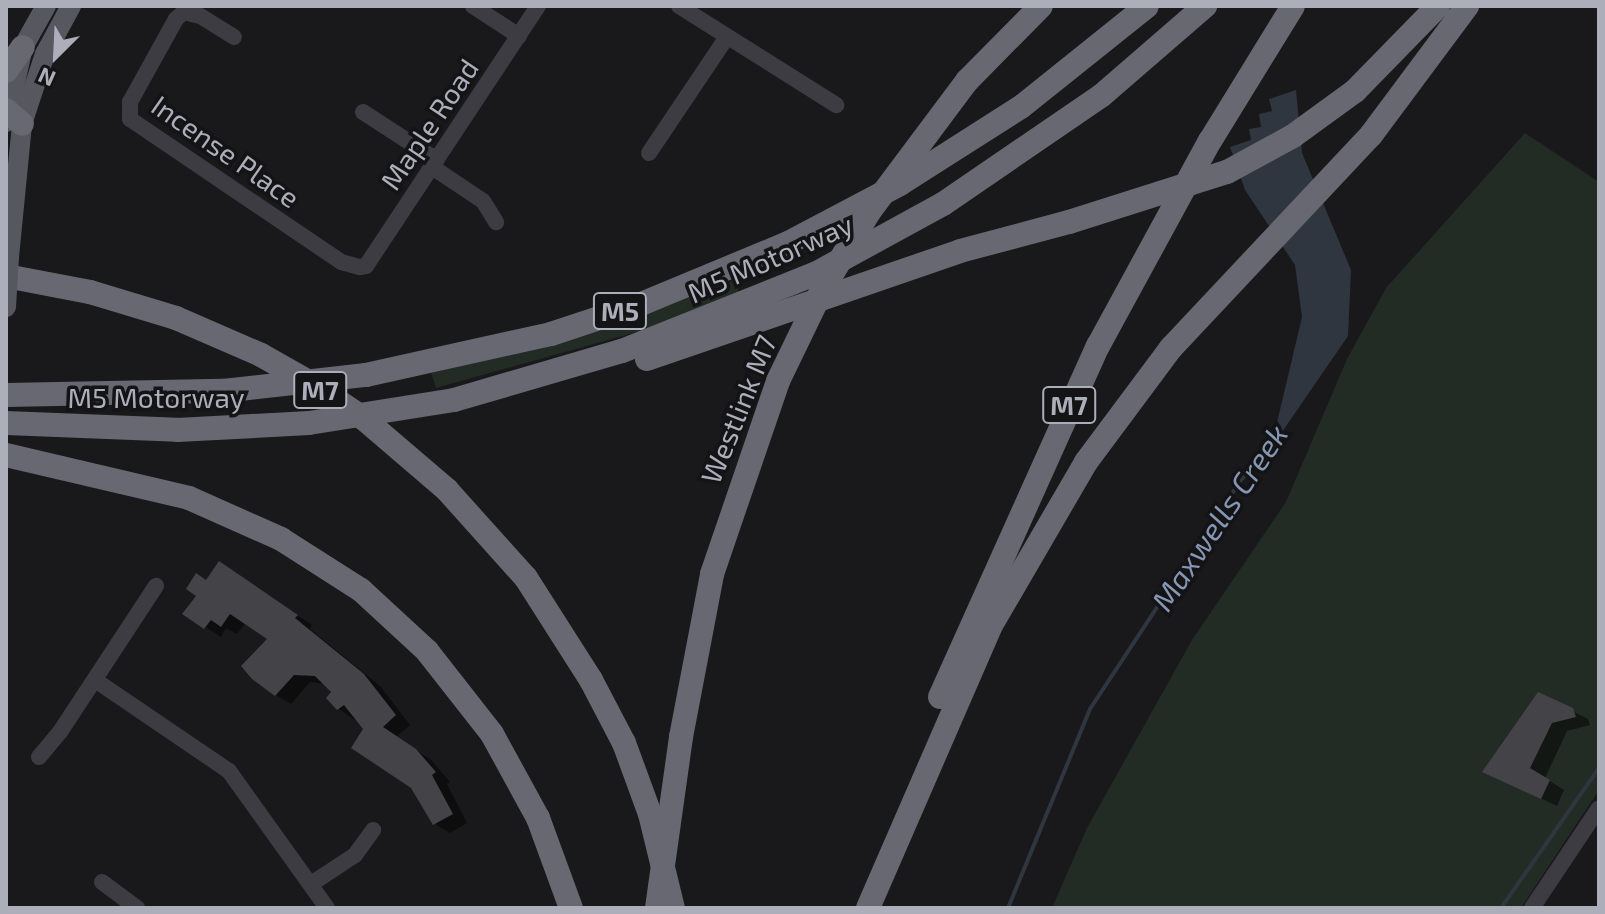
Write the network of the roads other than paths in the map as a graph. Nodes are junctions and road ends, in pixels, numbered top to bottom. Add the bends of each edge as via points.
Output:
1 (46, 6) edge
2 (71, 6) edge
3 (473, 6) edge
4 (538, 6) edge
5 (679, 6) edge
6 (1023, 6) edge
7 (1041, 6) edge
8 (1147, 6) edge
9 (1205, 6) edge
10 (1293, 6) edge
11 (1438, 6) edge
12 (1467, 6) edge
13 (519, 36) junction
14 (234, 37) dead end
15 (727, 37) junction
16 (23, 47) junction
17 (992, 47) junction
18 (6, 71) edge
19 (836, 105) dead end
20 (363, 112) dead end
21 (10, 117) edge
22 (649, 153) dead end
23 (435, 163) junction
24 (496, 222) dead end
25 (7, 258) edge
26 (360, 267) joint
27 (6, 307) edge
28 (516, 385) junction
29 (6, 395) edge
30 (6, 423) edge
31 (6, 455) edge
32 (156, 586) dead end
33 (95, 680) junction
34 (39, 757) dead end
35 (1599, 808) edge
36 (373, 830) dead end
37 (102, 882) dead end
38 (311, 884) junction
39 (137, 908) edge
40 (327, 908) edge
41 (571, 908) edge
42 (657, 908) edge
43 (673, 908) edge
44 (865, 908) edge
45 (1532, 908) edge

1 - 16 main road
2 - 21 main road
3 - 13 street
4 - 13 street, Maple Road
5 - 15 street
6 - 17 highway
7 - 17 highway
8 - 29 highway, M5 Motorway / M5 via 1021,107 900,184 788,243 641,304 551,334 366,375 178,394
9 - 28 highway, M5 Motorway / M5 via 1101,96 1017,157 873,246 721,316
10 - 44 highway, M7 via 1136,272 1055,434 935,710
11 - 28 highway, bridge via 1355,91 1293,136 1237,167 948,255 621,366 577,379
12 - 44 highway via 1357,152 1238,272 1114,422 1031,549 969,671
13 - 23 street, Maple Road
14 - 26 street, Incense Place via 184,12 130,102 130,119 341,262
15 - 19 street
15 - 22 street
16 - 18 highway
16 - 21 main road
17 - 42 highway, Westlink M7, bridge via 968,66 967,81 869,212 820,294 778,381 712,574 681,737
20 - 23 street
21 - 25 main road
23 - 24 street via 483,201
23 - 26 street, Maple Road via 366,266
25 - 27 main road, bridge
25 - 43 highway, M7, bridge via 90,292 176,318 261,355 363,418 447,490 526,578 599,694 650,814
28 - 30 highway, M5 Motorway / M5 via 388,412 255,427 112,430
31 - 41 highway via 202,503 281,539 361,590 427,651 492,734 538,818
32 - 33 street
33 - 34 street
33 - 38 street via 229,771
35 - 45 street
36 - 38 street via 355,855
37 - 39 street
38 - 40 street

